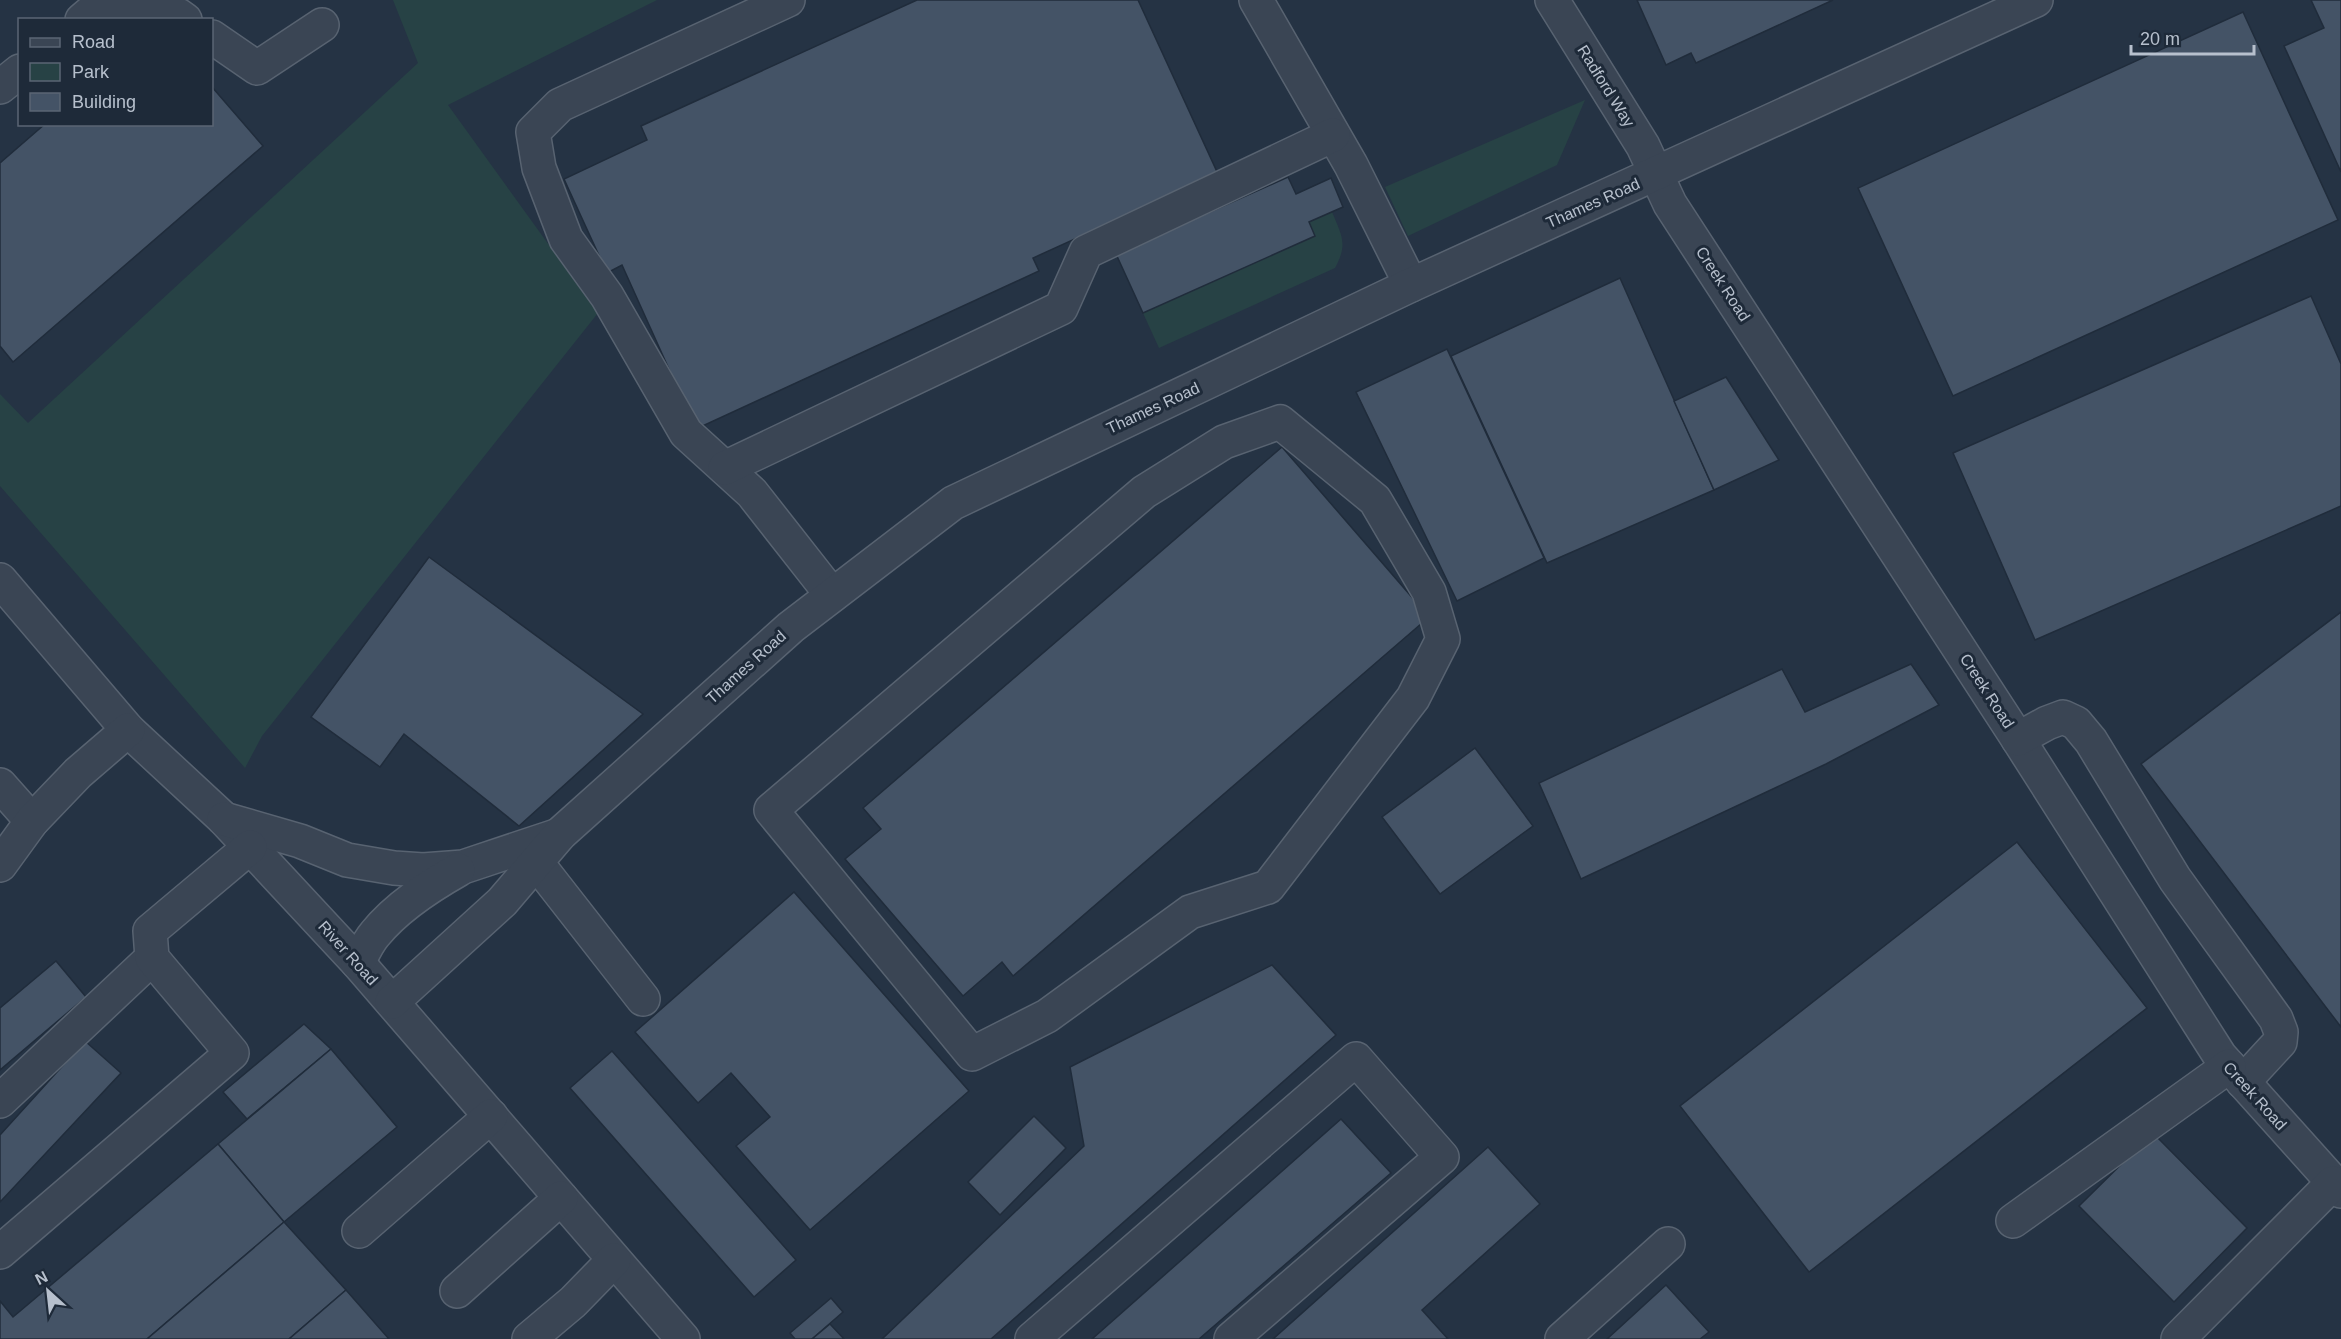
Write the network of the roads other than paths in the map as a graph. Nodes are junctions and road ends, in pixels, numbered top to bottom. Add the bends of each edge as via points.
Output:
1 (788, 0) edge
2 (1256, 0) edge
3 (1552, 0) edge
4 (2036, 0) edge
5 (84, 18) edge
6 (182, 18) edge
7 (322, 25) dead end
8 (213, 38) edge
9 (18, 73) edge
10 (0, 87) edge
11 (1333, 135) junction
12 (1658, 174) junction
13 (1411, 285) junction
14 (724, 468) junction
15 (0, 580) edge
16 (832, 595) junction
17 (128, 730) junction
18 (2018, 739) junction
19 (0, 784) edge
20 (771, 810) joint
21 (224, 819) junction
22 (32, 820) junction
23 (560, 834) junction
24 (250, 847) junction
25 (536, 862) junction
26 (0, 866) edge
27 (463, 867) junction
28 (152, 958) junction
29 (358, 963) junction
30 (643, 999) dead end
31 (392, 1002) junction
32 (2236, 1074) junction
33 (0, 1101) edge
34 (491, 1116) junction
35 (2337, 1187) edge
36 (561, 1198) junction
37 (2013, 1221) dead end
38 (359, 1231) dead end
39 (1668, 1244) dead end
40 (0, 1252) edge
41 (614, 1260) junction
42 (457, 1291) dead end
43 (529, 1339) edge
44 (683, 1339) edge
45 (1032, 1339) edge
46 (1231, 1339) edge
47 (1562, 1339) edge
48 (2178, 1339) edge

1 - 14 street via 560,105 533,132 538,168 566,239 607,296 686,433
2 - 11 street
3 - 12 street, Radford Way
4 - 12 street, Thames Road
5 - 6 street via 102,3
7 - 8 street via 257,68
9 - 10 street
11 - 13 street
11 - 14 street via 1086,252 1061,308
12 - 13 street, Thames Road
12 - 18 street, Creek Road via 1670,204
13 - 16 street, Thames Road via 953,503
14 - 16 street via 752,493
15 - 17 street, River Road
16 - 23 street, Thames Road via 791,627
17 - 21 street, River Road
17 - 22 street
18 - 32 street, Creek Road via 2220,1056
18 - 32 street via 2063,717 2076,723 2091,741 2175,879 2276,1019 2280,1042
19 - 22 street
20 - 20 street via 972,1054 1047,1016 1190,912 1268,886 1413,699 1443,639 1429,592 1374,500 1280,422 1224,442 1144,492
21 - 24 street, River Road
21 - 27 street via 300,841 347,860 423,870
22 - 26 street
23 - 25 street, Thames Road
23 - 27 street
24 - 28 street via 150,931
24 - 29 street, River Road
25 - 30 street
25 - 31 street, Thames Road via 502,902
27 - 29 street via 433,884 391,917 374,935
28 - 33 street
28 - 40 street via 232,1053
29 - 31 street, River Road
31 - 34 street, River Road
32 - 35 street, Creek Road
32 - 37 street
34 - 36 street, River Road
34 - 38 street
35 - 48 street
36 - 41 street, River Road
36 - 42 street
39 - 47 street
41 - 43 street
41 - 44 street, River Road
45 - 46 street via 1356,1059 1442,1157

